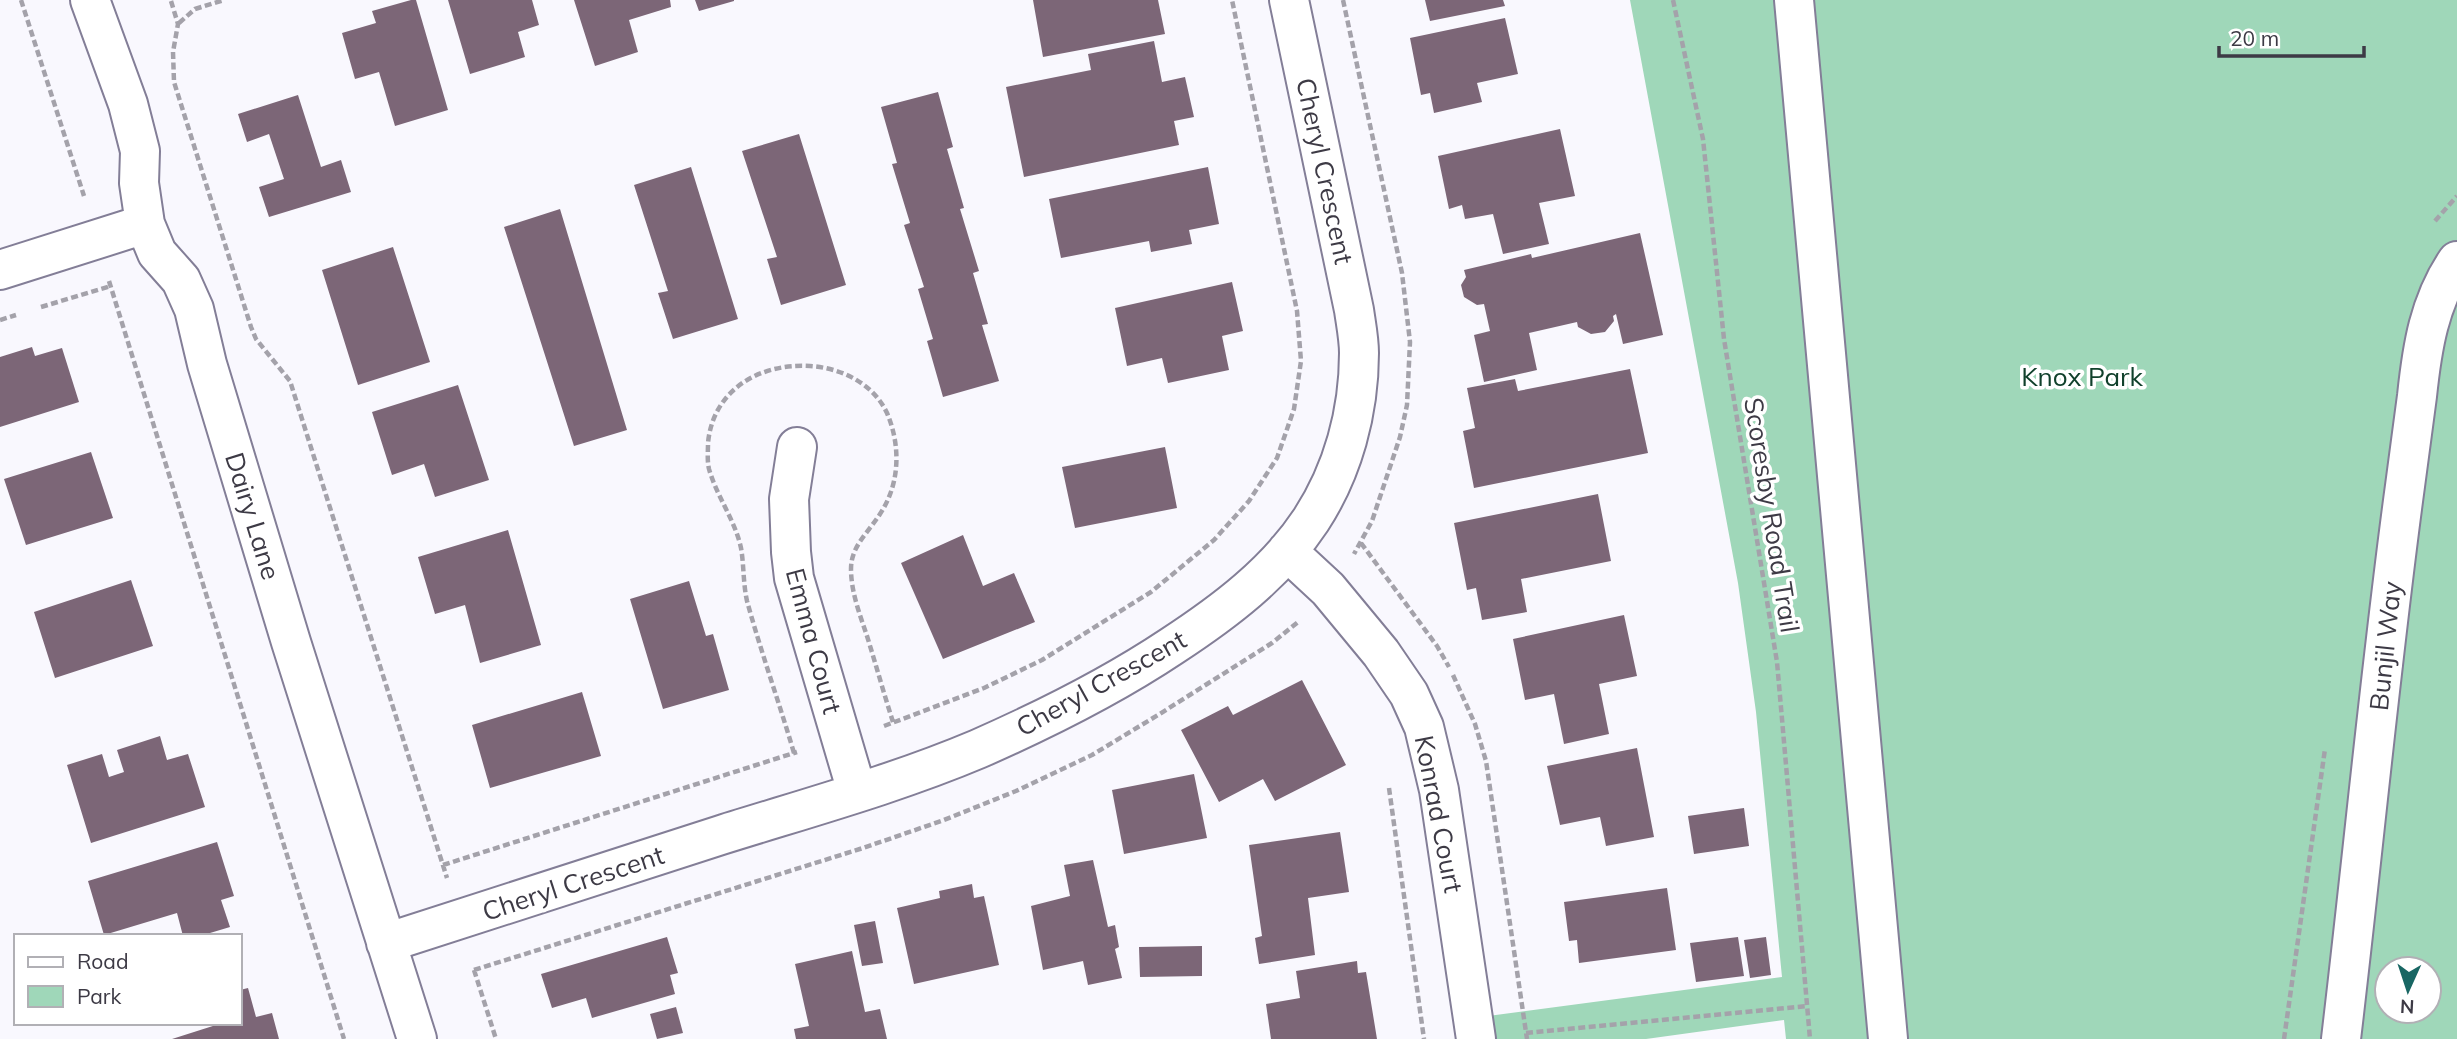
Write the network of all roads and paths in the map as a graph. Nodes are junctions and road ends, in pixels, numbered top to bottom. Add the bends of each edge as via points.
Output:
1 (21, 0) edge
2 (90, 0) edge
3 (224, 0) edge
4 (1232, 0) edge
5 (1289, 0) edge
6 (1673, 0) edge
7 (1794, 0) edge
8 (171, 1) edge
9 (178, 23) junction
10 (86, 203) dead end
11 (145, 224) junction
12 (2457, 261) edge
13 (0, 270) edge
14 (108, 277) dead end
15 (111, 286) junction
16 (37, 309) dead end
17 (25, 313) dead end
18 (0, 320) edge
19 (797, 447) dead end
20 (1287, 551) junction
21 (1298, 622) dead end
22 (1306, 632) dead end
23 (873, 729) dead end
24 (804, 750) dead end
25 (1389, 786) dead end
26 (857, 792) junction
27 (443, 865) junction
28 (447, 879) dead end
29 (386, 943) junction
30 (471, 958) dead end
31 (1807, 1006) junction
32 (1526, 1033) dead end
33 (344, 1039) edge
34 (417, 1039) edge
35 (495, 1039) edge
36 (1424, 1039) edge
37 (1476, 1039) edge
38 (1811, 1039) edge
39 (1888, 1039) edge
40 (2341, 1039) edge

1 - 10 path
2 - 11 street, Dairy Lane via 140,151
3 - 9 path via 195,9
4 - 23 path via 1297,311 1300,361 1293,409 1277,458 1249,501 1214,540 1151,592 1031,666
5 - 20 street, Cheryl Crescent via 1359,352 1356,403 1332,483
6 - 31 path, Scoresby Road Trail via 1703,139 1724,339 1777,662
7 - 39 street
8 - 9 path
9 - 27 path via 174,82 214,211 256,339 290,381
11 - 13 street
11 - 29 street, Dairy Lane via 157,253 181,281 194,309 291,642
12 - 40 street, Bunjil Way via 2428,323 2420,360
14 - 15 path
15 - 16 path
15 - 33 path
17 - 18 path
19 - 26 street, Emma Court via 789,499 794,578
20 - 26 street, Cheryl Crescent via 1239,599 1123,676 978,749
20 - 37 street, Konrad Court via 1328,589 1381,653 1409,694 1424,727 1439,790
21 - 22 path
24 - 27 path
25 - 36 path
26 - 29 street, Cheryl Crescent
27 - 28 path
29 - 34 street, Dairy Lane
30 - 35 path
31 - 32 path
31 - 38 path, Scoresby Road Trail

